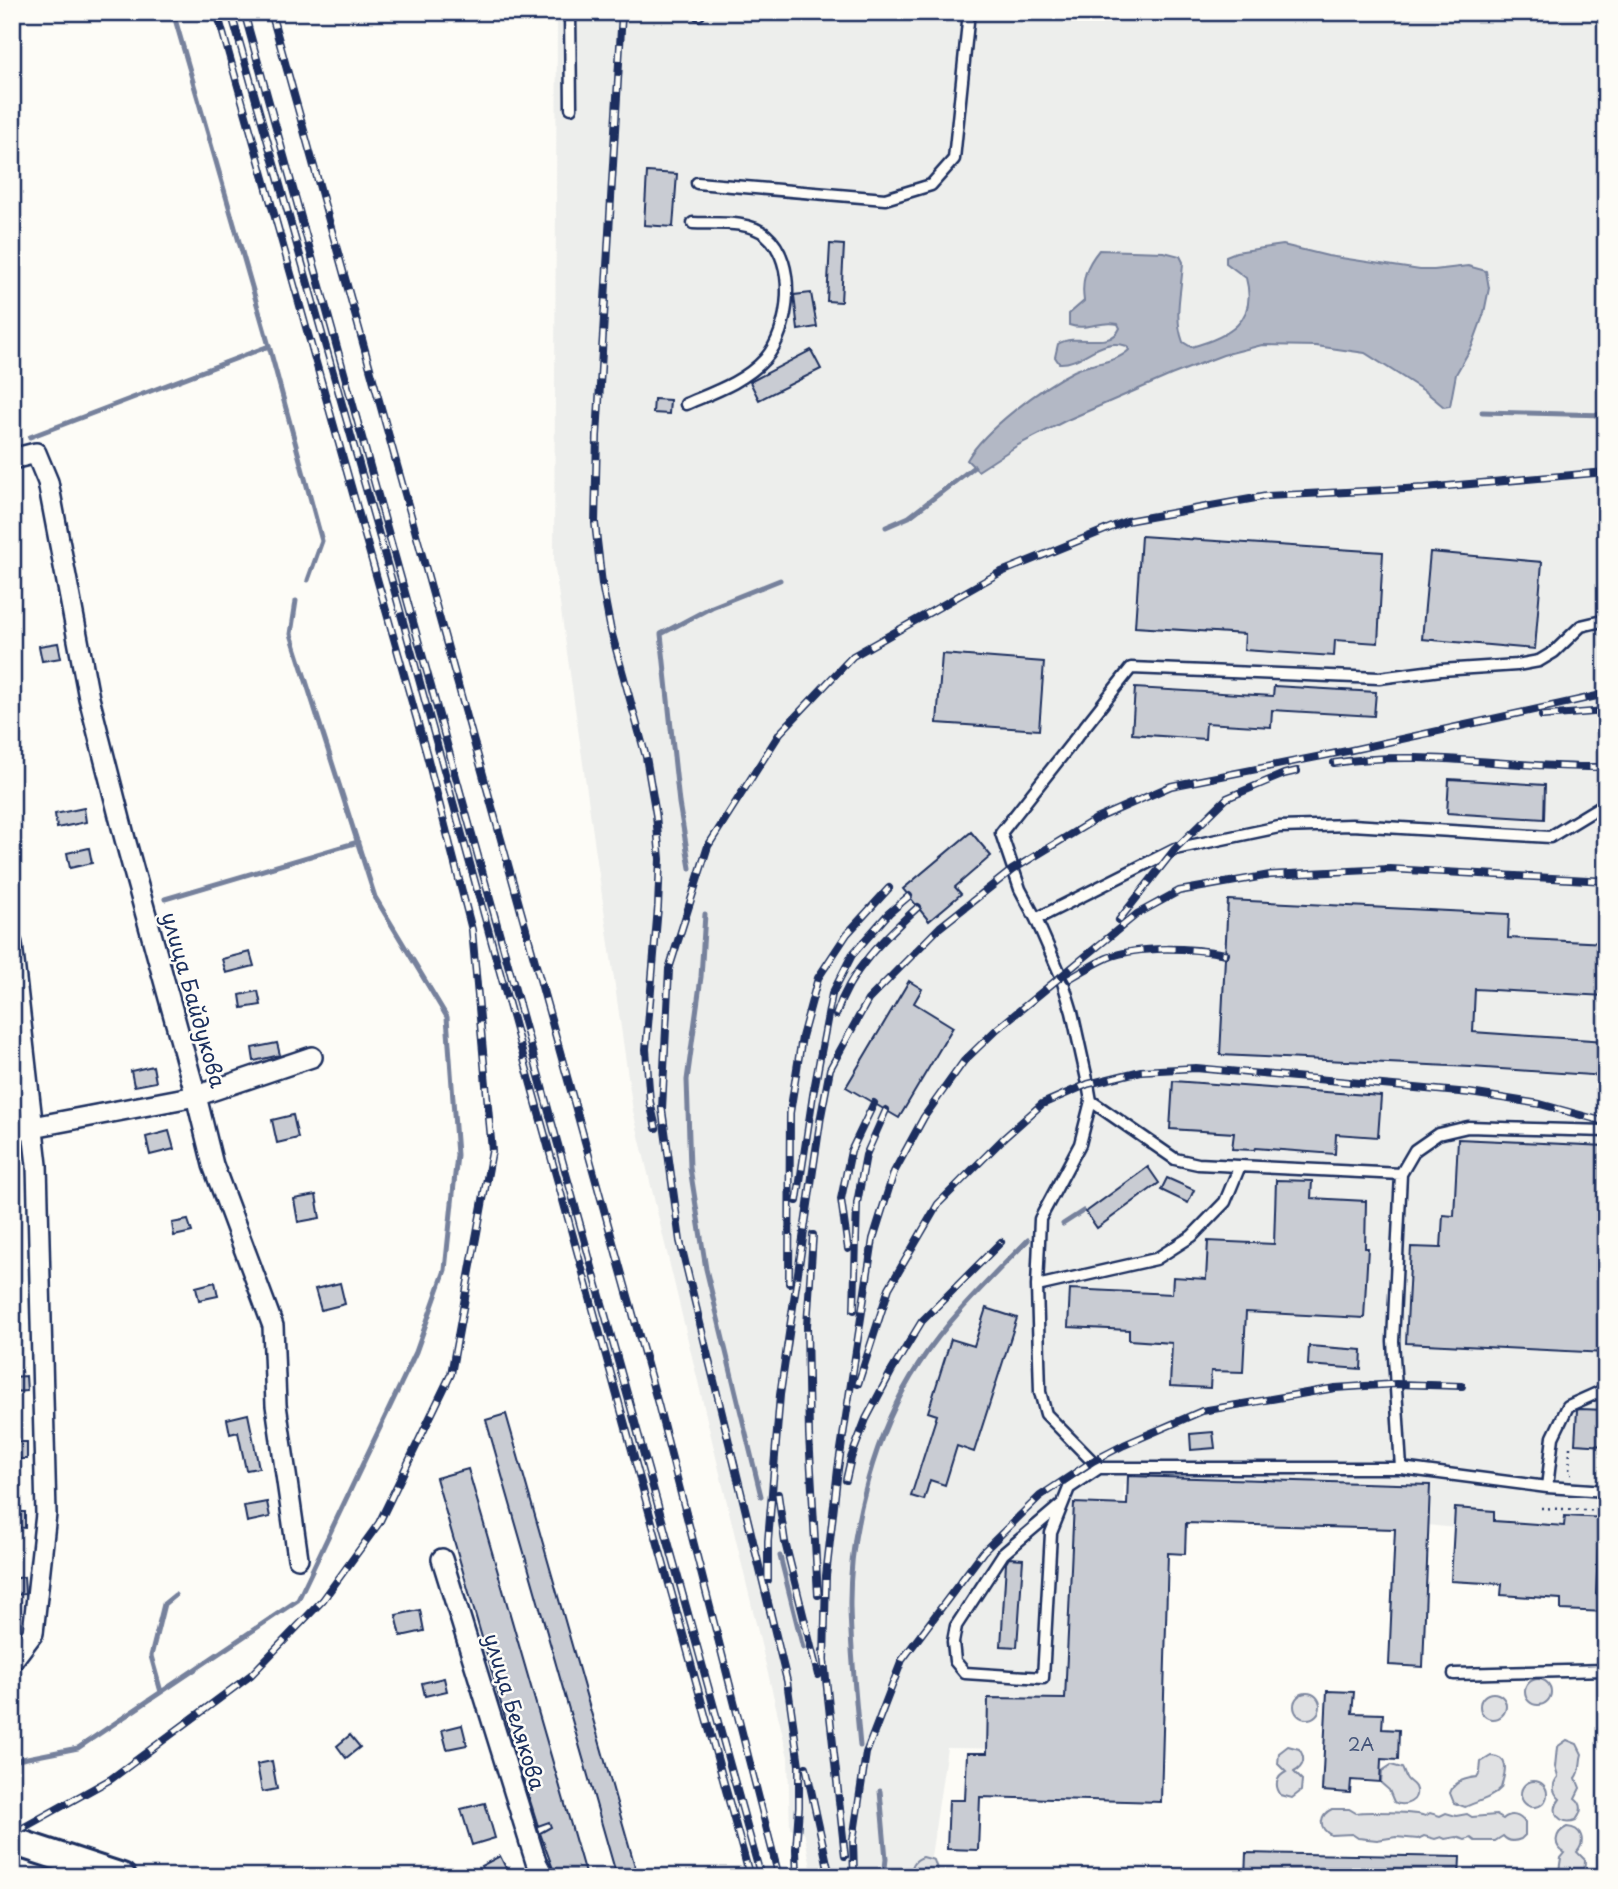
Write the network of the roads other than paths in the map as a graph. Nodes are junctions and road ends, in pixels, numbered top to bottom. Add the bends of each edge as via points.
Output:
1 (570, 12) edge
2 (969, 12) edge
3 (571, 108) dead end
4 (697, 183) dead end
5 (693, 223) dead end
6 (686, 404) dead end
7 (12, 459) edge
8 (1606, 620) edge
9 (1606, 803) edge
10 (1036, 919) junction
11 (12, 944) edge
12 (312, 1057) dead end
13 (196, 1096) junction
14 (1090, 1101) junction
15 (33, 1129) junction
16 (12, 1131) edge
17 (1606, 1131) edge
18 (1239, 1168) junction
19 (1401, 1174) junction
20 (1037, 1286) junction
21 (1606, 1389) edge
22 (1099, 1468) junction
23 (1401, 1468) junction
24 (1548, 1487) junction
25 (1606, 1491) edge
26 (1063, 1503) junction
27 (298, 1558) dead end
28 (442, 1559) dead end
29 (12, 1661) edge
30 (1606, 1670) edge
31 (1454, 1674) dead end
32 (12, 1841) edge
33 (122, 1877) edge
34 (544, 1877) edge

1 - 3 lane
2 - 4 lane via 954,159 931,185 885,199
5 - 6 lane via 751,227 767,236 785,272 787,304 781,333 765,359 733,385
7 - 13 street, улица Байдукова via 36,453 48,482 92,711
8 - 10 lane via 1581,626 1539,661 1517,665 1379,678 1131,668 1001,833 1020,889
9 - 10 lane via 1550,836 1352,825 1279,827 1175,849
10 - 14 lane via 1072,1012
11 - 15 street
12 - 13 street
13 - 15 street
13 - 27 street, улица Байдукова via 213,1165 273,1326 276,1405
14 - 18 lane via 1175,1159
14 - 20 lane via 1080,1144 1040,1219
15 - 16 street
15 - 29 street via 46,1514 33,1633
17 - 19 lane via 1468,1127 1438,1134 1415,1150
18 - 19 lane
18 - 20 lane via 1225,1202 1192,1236 1156,1259
19 - 23 lane via 1393,1341
20 - 22 lane via 1040,1392 1046,1414
21 - 24 lane via 1568,1406 1553,1437
22 - 23 lane
22 - 26 lane via 1069,1488
23 - 24 lane
24 - 25 lane
26 - 26 lane via 1051,1533 1043,1678 965,1673 955,1661 956,1626 1003,1554
28 - 34 street, улица Белякова
30 - 31 lane
32 - 33 main road

